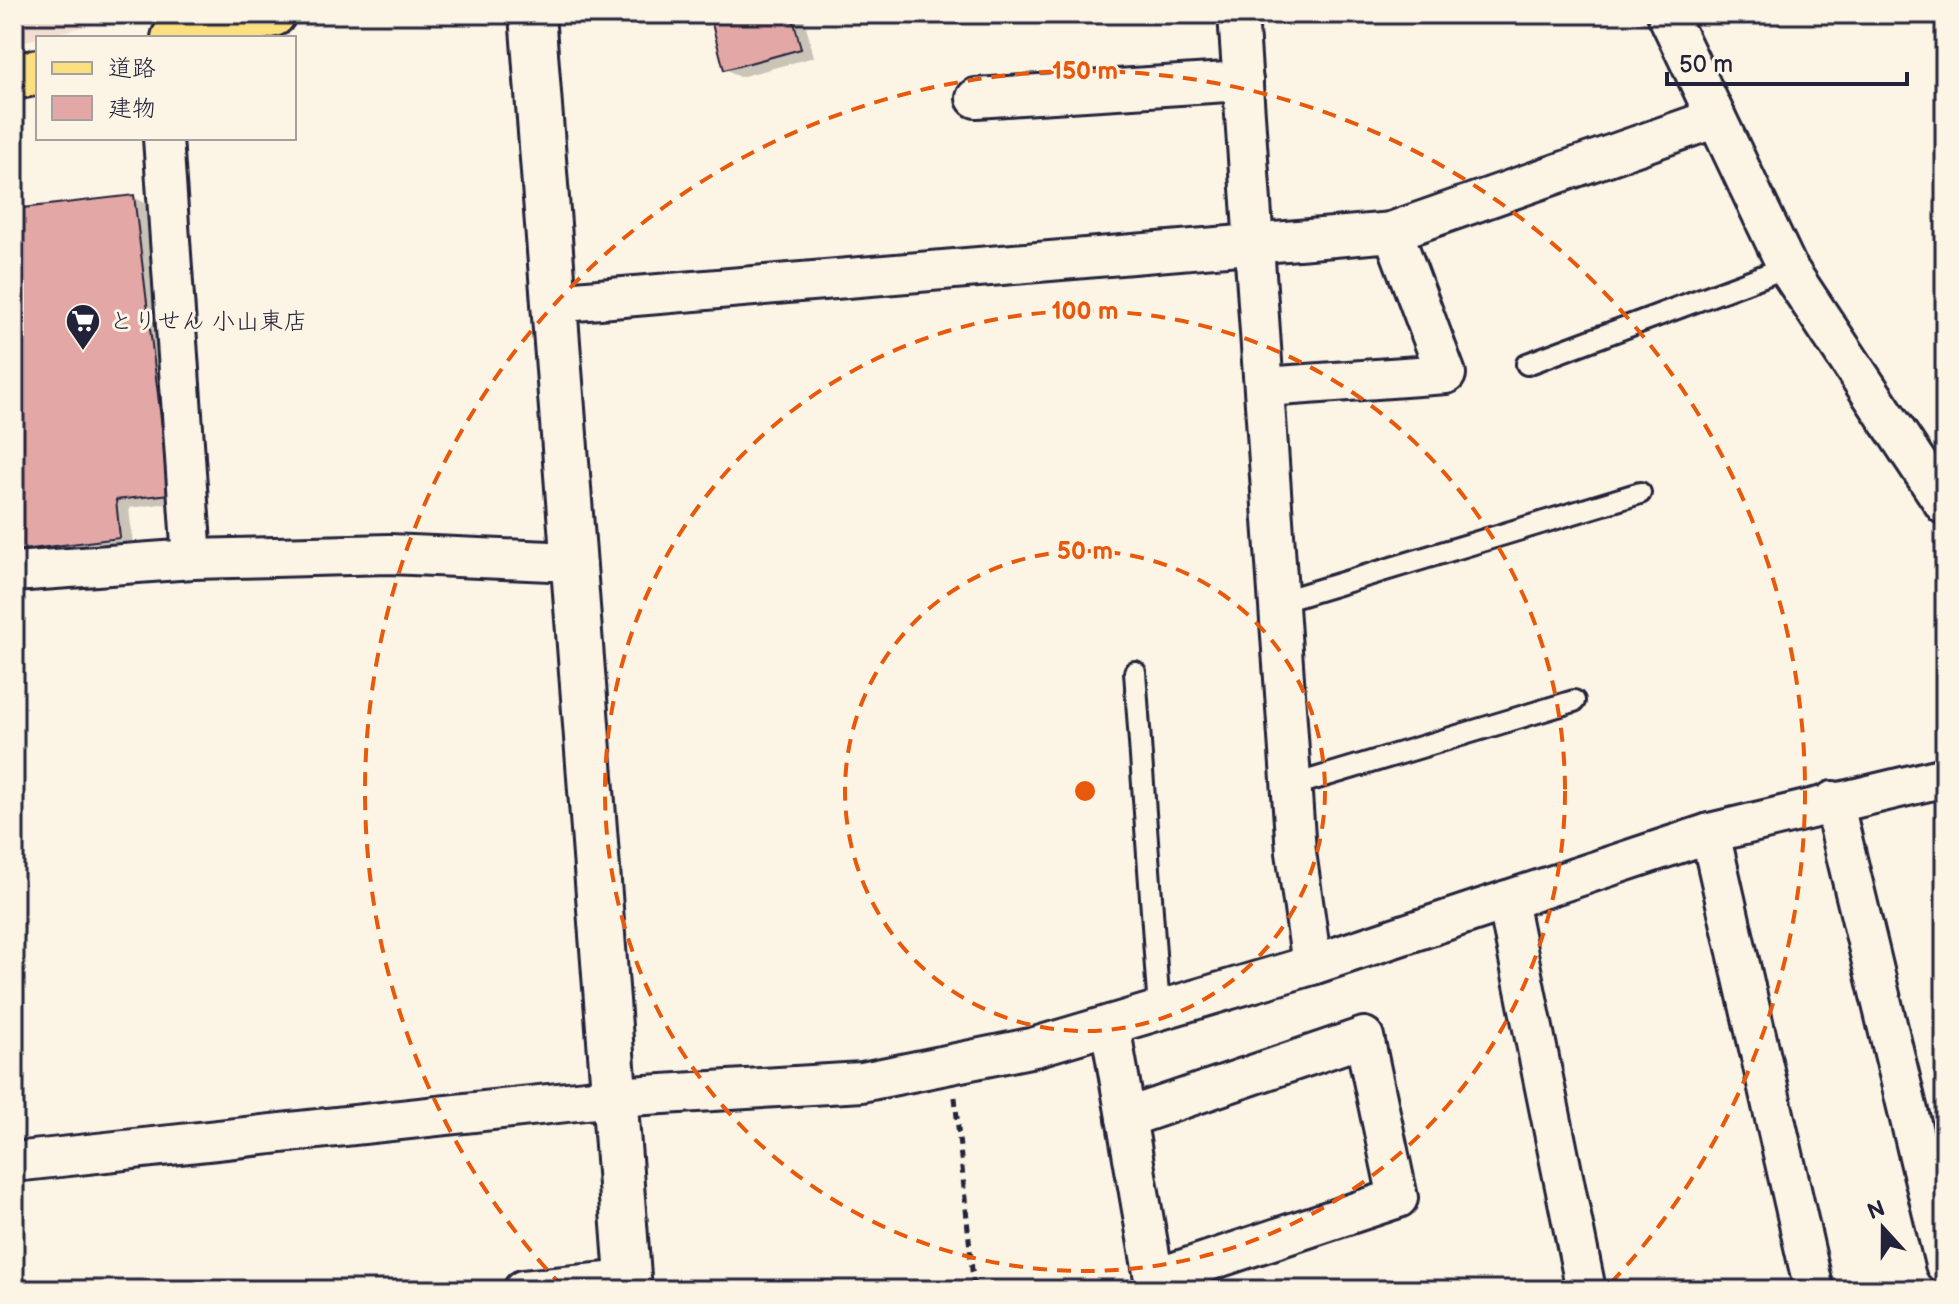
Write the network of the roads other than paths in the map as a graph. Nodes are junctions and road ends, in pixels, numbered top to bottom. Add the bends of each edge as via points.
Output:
1 (273, 14) edge
2 (532, 14) edge
3 (1238, 14) edge
4 (1667, 14) edge
5 (182, 36) edge
6 (36, 72) edge
7 (14, 77) edge
8 (1243, 81) junction
9 (976, 98) dead end
10 (1716, 118) junction
11 (163, 140) edge
12 (1388, 233) junction
13 (1256, 243) junction
14 (1787, 267) junction
15 (552, 303) junction
16 (1527, 364) dead end
17 (1265, 387) junction
18 (1640, 493) dead end
19 (1945, 505) edge
20 (192, 559) junction
21 (573, 562) junction
22 (14, 572) edge
23 (1279, 602) junction
24 (1135, 672) dead end
25 (1574, 701) dead end
26 (1945, 777) edge
27 (1291, 786) junction
28 (1833, 801) junction
29 (1710, 833) junction
30 (1507, 900) junction
31 (1312, 965) junction
32 (1159, 1010) junction
33 (1110, 1025) junction
34 (613, 1097) junction
35 (1126, 1118) junction
36 (14, 1162) edge
37 (1945, 1264) edge
38 (1155, 1284) edge
39 (629, 1285) edge
40 (523, 1290) edge
41 (1586, 1290) edge
42 (1814, 1290) edge

1 - 5 main road
2 - 15 street
3 - 8 street
4 - 10 street
6 - 7 main road
8 - 9 street
8 - 13 street
10 - 12 street
10 - 14 street
11 - 20 street
12 - 13 street
12 - 17 street via 1393,232 1446,374
13 - 15 street
13 - 17 street
14 - 16 lane
14 - 19 street
15 - 21 street
17 - 23 street
18 - 23 lane
20 - 21 street via 389,554
20 - 22 street
21 - 34 street
23 - 27 street
24 - 32 lane
25 - 27 lane
26 - 28 street
27 - 31 street
28 - 29 street
28 - 37 street
29 - 30 street
29 - 42 street
30 - 31 street
30 - 41 street
31 - 32 street
32 - 33 street
33 - 34 street via 1035,1047 862,1082
33 - 35 street
34 - 36 street
34 - 39 street
35 - 38 street
35 - 38 street via 1364,1037 1398,1198
39 - 40 street

